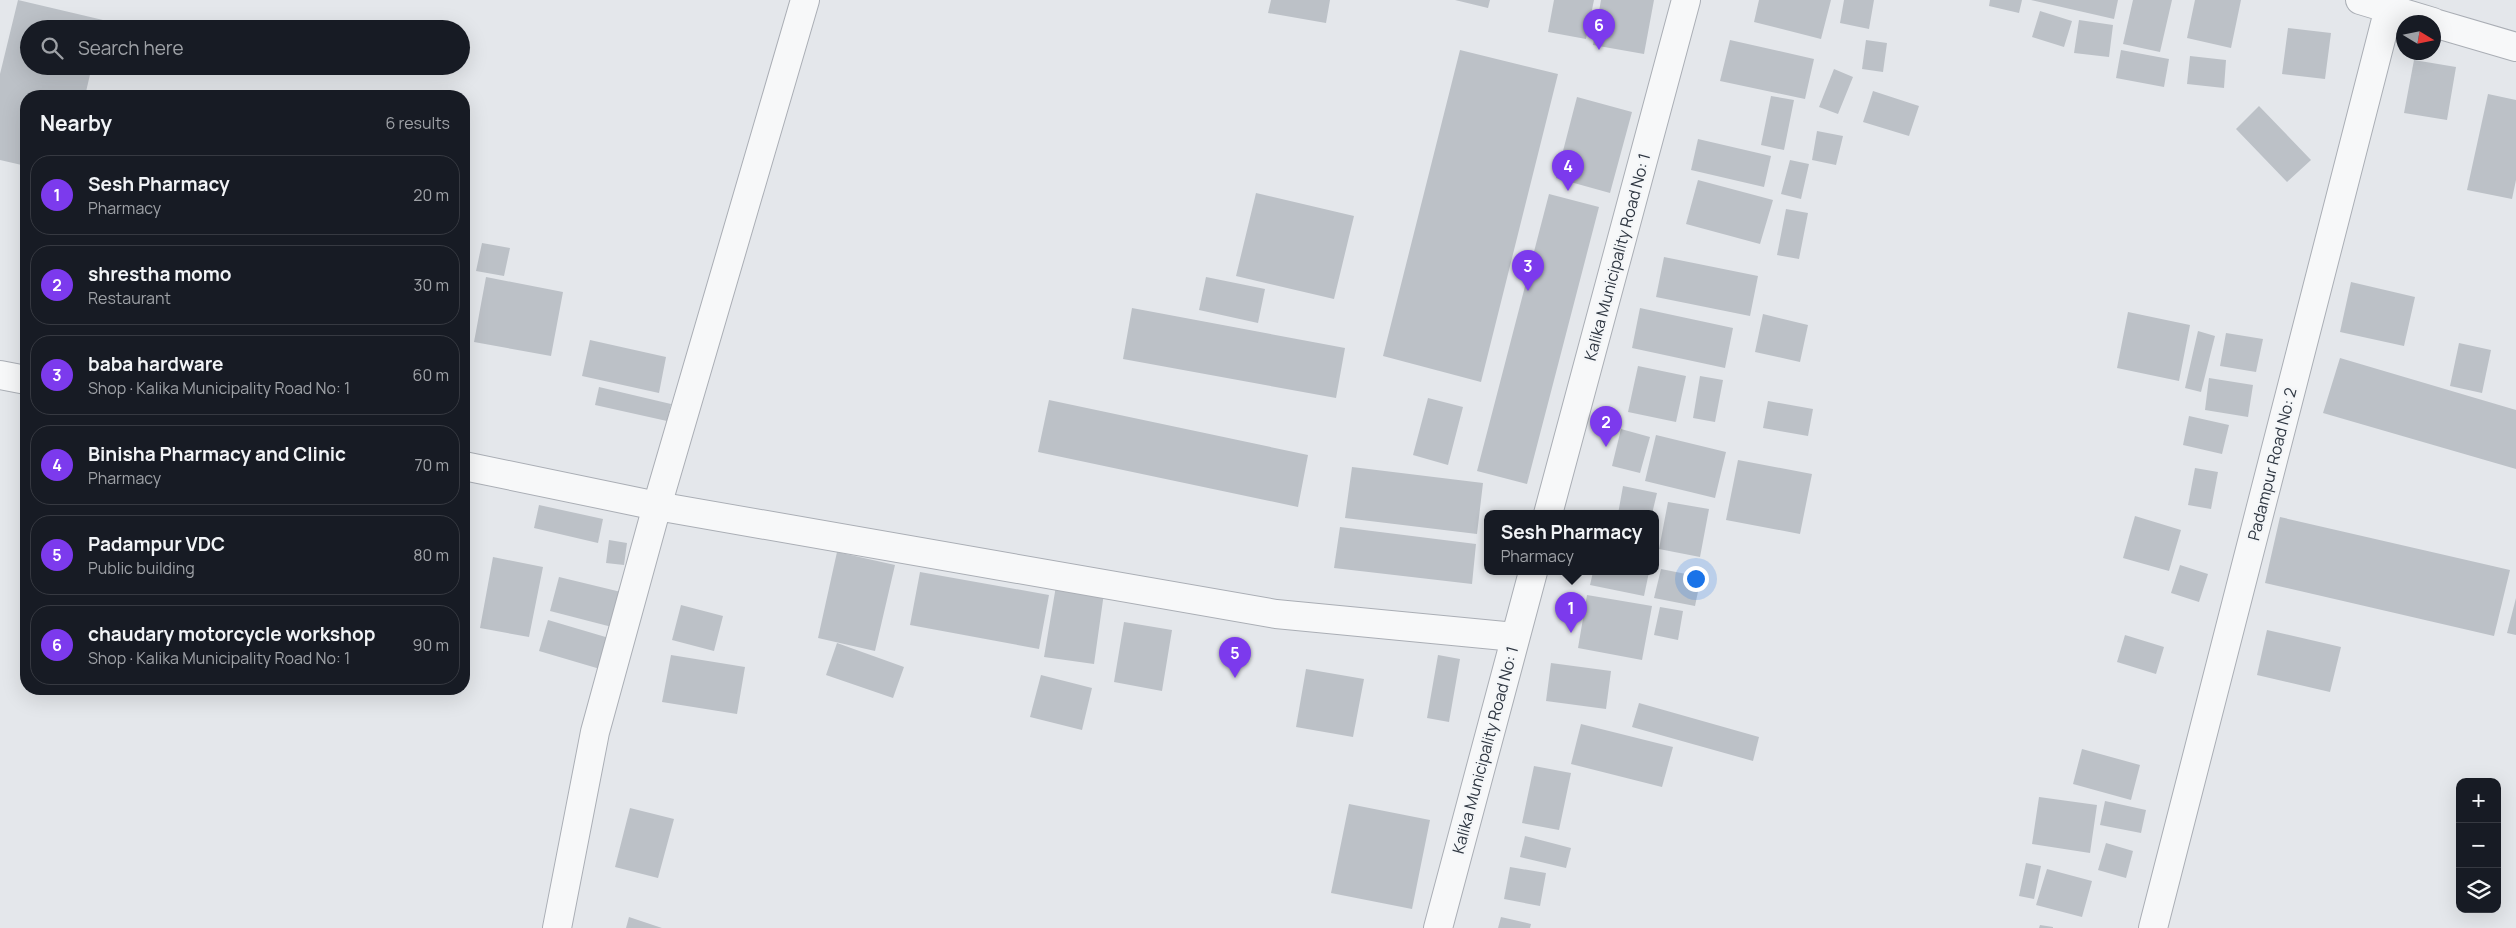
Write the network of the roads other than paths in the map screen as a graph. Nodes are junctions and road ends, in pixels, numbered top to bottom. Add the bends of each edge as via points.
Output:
1 (805, 0) edge
2 (1686, 0) edge
3 (2360, 0) edge
4 (2390, 5) edge
5 (2415, 15) edge
6 (2441, 24) edge
7 (2516, 47) edge
8 (0, 375) edge
9 (20, 379) edge
10 (470, 467) edge
11 (657, 506) junction
12 (1549, 510) edge
13 (1532, 575) edge
14 (1515, 637) junction
15 (557, 928) edge
16 (1438, 928) edge
17 (2153, 928) edge

1 - 11 street
2 - 12 street, Kalika Municipality Road No: 1
3 - 4 street
4 - 5 street
4 - 17 street, Padampur Road No: 2
6 - 7 street
8 - 9 street
10 - 11 street
11 - 14 street via 1276,614
11 - 15 street via 595,732
13 - 14 street, Kalika Municipality Road No: 1
14 - 16 street, Kalika Municipality Road No: 1

